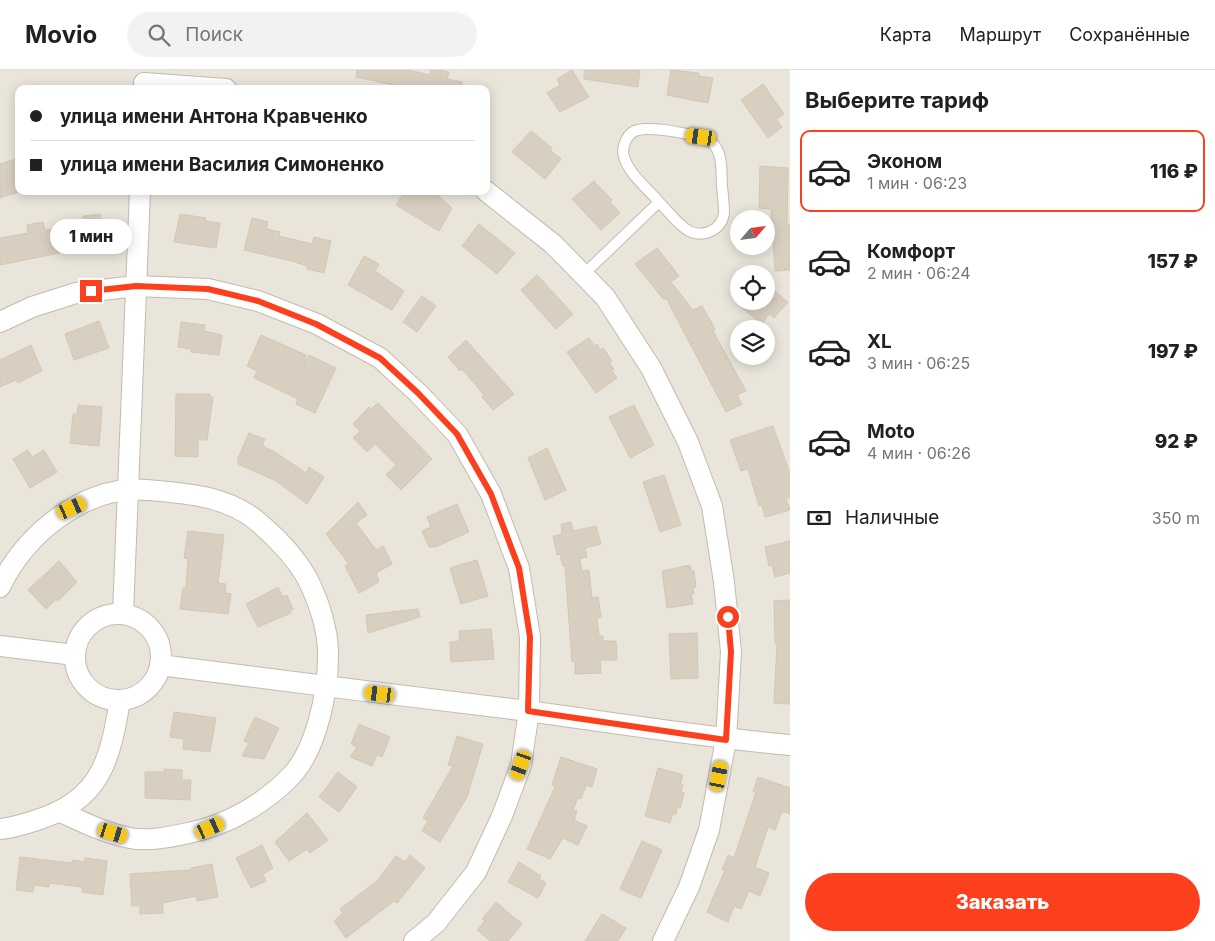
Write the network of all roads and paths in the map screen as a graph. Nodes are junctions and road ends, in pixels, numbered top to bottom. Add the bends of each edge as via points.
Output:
1 (144, 81) edge
2 (185, 85) edge
3 (490, 194) edge
4 (140, 195) edge
5 (659, 202) junction
6 (583, 275) junction
7 (136, 286) junction
8 (0, 322) edge
9 (128, 488) junction
10 (0, 587) edge
11 (123, 614) junction
12 (0, 646) edge
13 (75, 655) junction
14 (160, 665) junction
15 (325, 687) junction
16 (120, 700) junction
17 (528, 711) junction
18 (726, 740) junction
19 (790, 745) edge
20 (59, 811) junction
21 (0, 829) edge
22 (414, 941) edge
23 (664, 941) edge

1 - 2 street
3 - 6 street via 552,244
4 - 7 street
5 - 5 lane via 689,231 707,233 715,229 724,214 721,159 714,144 701,137 659,130 631,133 625,140 624,156 628,167
5 - 6 lane
6 - 18 street via 605,297 651,368 688,442 712,506 731,652
7 - 8 street via 76,293 32,307
7 - 9 street
7 - 17 street via 208,289 258,301 316,324 380,358 457,434 491,494 519,568 530,637
9 - 10 street via 104,493 72,508 43,531 6,575
9 - 11 street
9 - 15 street via 202,496 230,506 257,521 284,548 307,578 321,614 328,656
11 - 13 street via 109,614 87,626 80,636
11 - 14 street via 144,622 153,631 161,654
12 - 13 street
13 - 16 street via 83,682 103,698
14 - 15 street
14 - 16 street via 149,688 139,695
15 - 17 street
15 - 20 street via 308,748 291,776 249,810 210,828 171,837 132,838 94,827
16 - 20 street via 114,738 102,770 80,800
17 - 18 street
17 - 22 street via 521,765 476,872 436,922
18 - 19 street
18 - 23 street via 709,830
20 - 21 street

